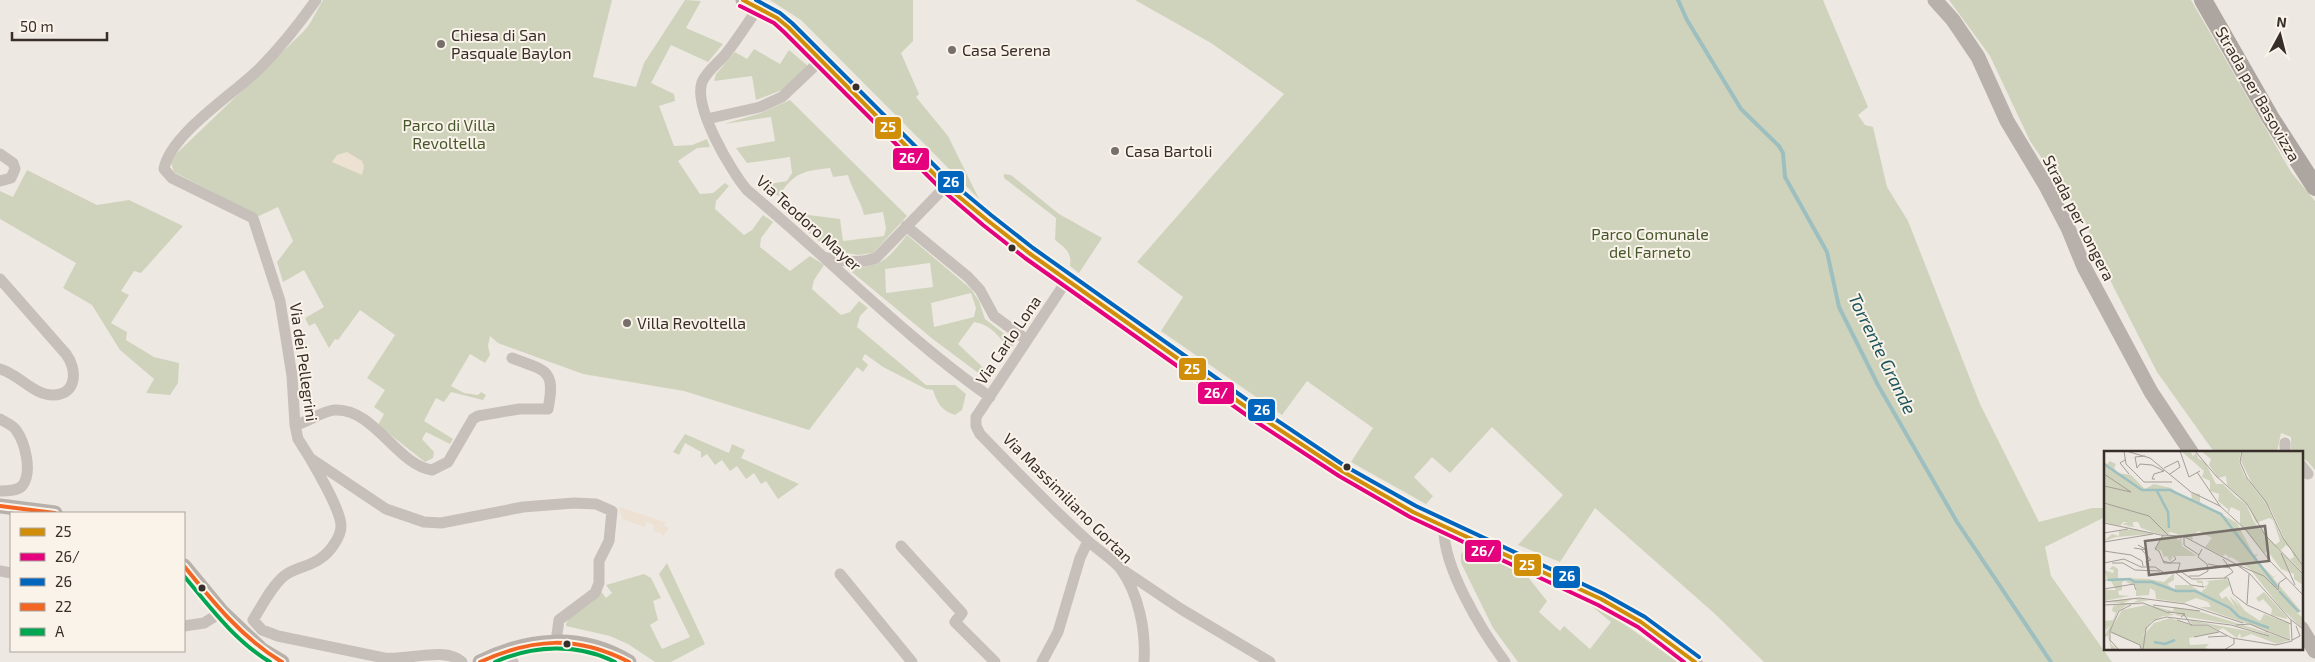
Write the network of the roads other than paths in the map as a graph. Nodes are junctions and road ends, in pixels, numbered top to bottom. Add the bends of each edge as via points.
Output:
1 (316, 0) edge
2 (742, 0) edge
3 (1935, 0) edge
4 (2203, 0) edge
5 (758, 8) junction
6 (821, 60) junction
7 (707, 119) junction
8 (0, 154) edge
9 (0, 181) edge
10 (946, 186) junction
11 (2315, 187) edge
12 (906, 226) junction
13 (823, 257) junction
14 (0, 279) edge
15 (1067, 280) junction
16 (1027, 340) junction
17 (512, 358) dead end
18 (0, 369) edge
19 (990, 396) junction
20 (976, 417) joint
21 (0, 419) edge
22 (295, 425) junction
23 (2190, 451) edge
24 (310, 458) junction
25 (0, 491) edge
26 (0, 506) edge
27 (47, 512) edge
28 (1444, 527) junction
29 (1088, 541) junction
30 (902, 546) dead end
31 (185, 567) edge
32 (1119, 568) junction
33 (840, 574) dead end
34 (222, 612) junction
35 (185, 626) edge
36 (2302, 630) edge
37 (556, 641) junction
38 (2315, 651) edge
39 (509, 656) edge
40 (282, 662) edge
41 (462, 662) edge
42 (480, 662) edge
43 (628, 662) edge
44 (912, 662) edge
45 (995, 662) edge
46 (1042, 662) edge
47 (1144, 662) edge
48 (1270, 662) edge
49 (1505, 662) edge
50 (1694, 662) edge

1 - 22 street, Via dei Pellegrini via 259,69 181,138 168,155 164,169 172,178 253,218 280,301 292,376
2 - 5 main road
3 - 23 main road, Strada per Longera via 1978,57 2008,121 2046,186 2084,267 2151,392
4 - 11 main road, Strada per Basovizza via 2274,125
5 - 6 main road via 788,27
5 - 7 street, Via Teodoro Mayer via 703,81 701,90
6 - 7 street via 782,97 760,107
6 - 10 main road
7 - 13 street, Via Teodoro Mayer via 735,176
8 - 9 street via 13,163 15,169 11,178
10 - 12 street
10 - 15 main road
12 - 13 street via 876,258 842,262
12 - 16 street via 968,277 980,290 994,316
13 - 19 street, Via Teodoro Mayer via 938,359
14 - 18 street via 72,362 75,372 68,389 53,395
15 - 16 street, Via Carlo Lona
15 - 28 main road via 1315,454 1366,486
16 - 19 street, Via Carlo Lona
17 - 22 street via 543,370 550,379 552,387 548,409 519,409 478,416 473,419 448,462 432,470 417,464 370,425 344,410 328,412
19 - 20 street, Via Carlo Lona
20 - 29 street, Via Massimiliano Gortan via 980,434
21 - 25 street via 15,428 22,440 26,474 23,485 16,490
22 - 24 street, Via dei Pellegrini via 298,439
24 - 37 street, Via dei Pellegrini via 386,508 424,522 441,523 524,507 574,503 596,504 612,511 609,541 599,561 599,583 595,592 559,620
24 - 41 street via 336,512 341,526 338,536 323,558 283,577 253,620 262,630 278,636 384,658 396,660 440,654 452,655
26 - 27 main road
28 - 49 street via 1452,566 1475,614
28 - 50 main road via 1601,599 1641,622
29 - 32 street, Via Massimiliano Gortan
29 - 46 street via 1058,632
30 - 45 street via 962,613 955,622
31 - 34 main road
32 - 47 street, Via Massimiliano Gortan via 1132,590 1142,622
32 - 48 street
33 - 44 street
34 - 35 street via 204,623
34 - 40 main road via 262,650
36 - 38 main road
37 - 39 main road via 528,644
37 - 43 main road via 588,645
39 - 42 main road

